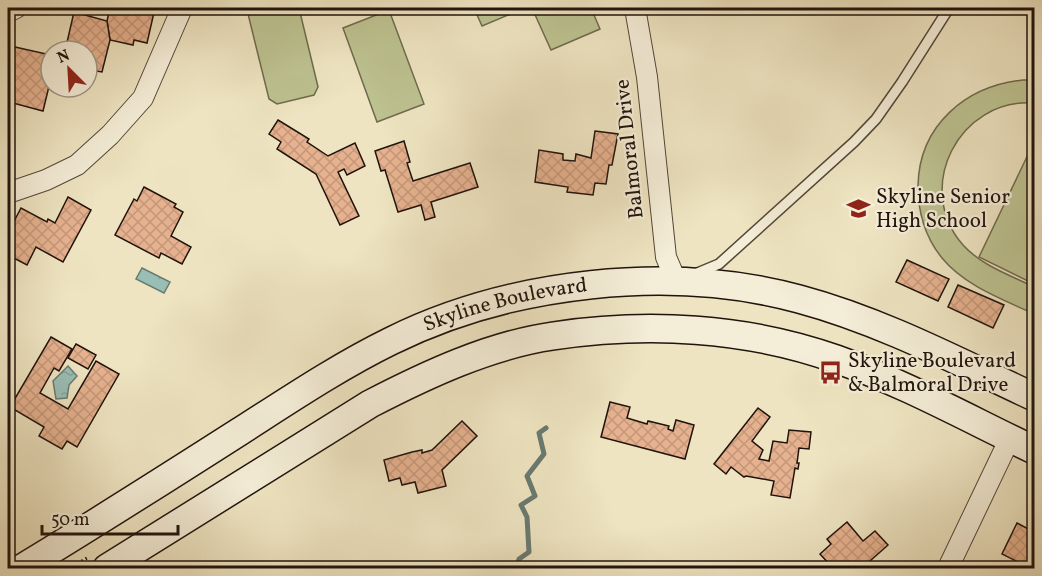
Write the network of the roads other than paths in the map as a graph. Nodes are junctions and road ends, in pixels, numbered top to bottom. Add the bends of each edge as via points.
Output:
1 (16, 8) edge
2 (182, 8) edge
3 (635, 8) edge
4 (949, 8) edge
5 (1030, 8) edge
6 (1035, 10) edge
7 (8, 12) edge
8 (8, 193) edge
9 (677, 283) junction
10 (679, 328) junction
11 (1035, 397) edge
12 (1010, 438) junction
13 (1035, 450) edge
14 (22, 568) edge
15 (107, 568) edge
16 (948, 568) edge

1 - 7 street
2 - 8 street via 143,98 110,135 77,165
3 - 9 street, Balmoral Drive via 647,77 666,257
4 - 9 lane via 876,119 854,142 719,264
5 - 6 lane
9 - 10 main road
9 - 11 main road, Skyline Boulevard via 733,286 850,314
9 - 14 main road, Skyline Boulevard via 617,282 525,295 483,306 393,340 327,376
10 - 12 main road, Skyline Boulevard via 759,338 835,359 888,379
10 - 15 main road, Skyline Boulevard via 551,336 423,377 370,404
12 - 13 main road, Skyline Boulevard
12 - 16 street

